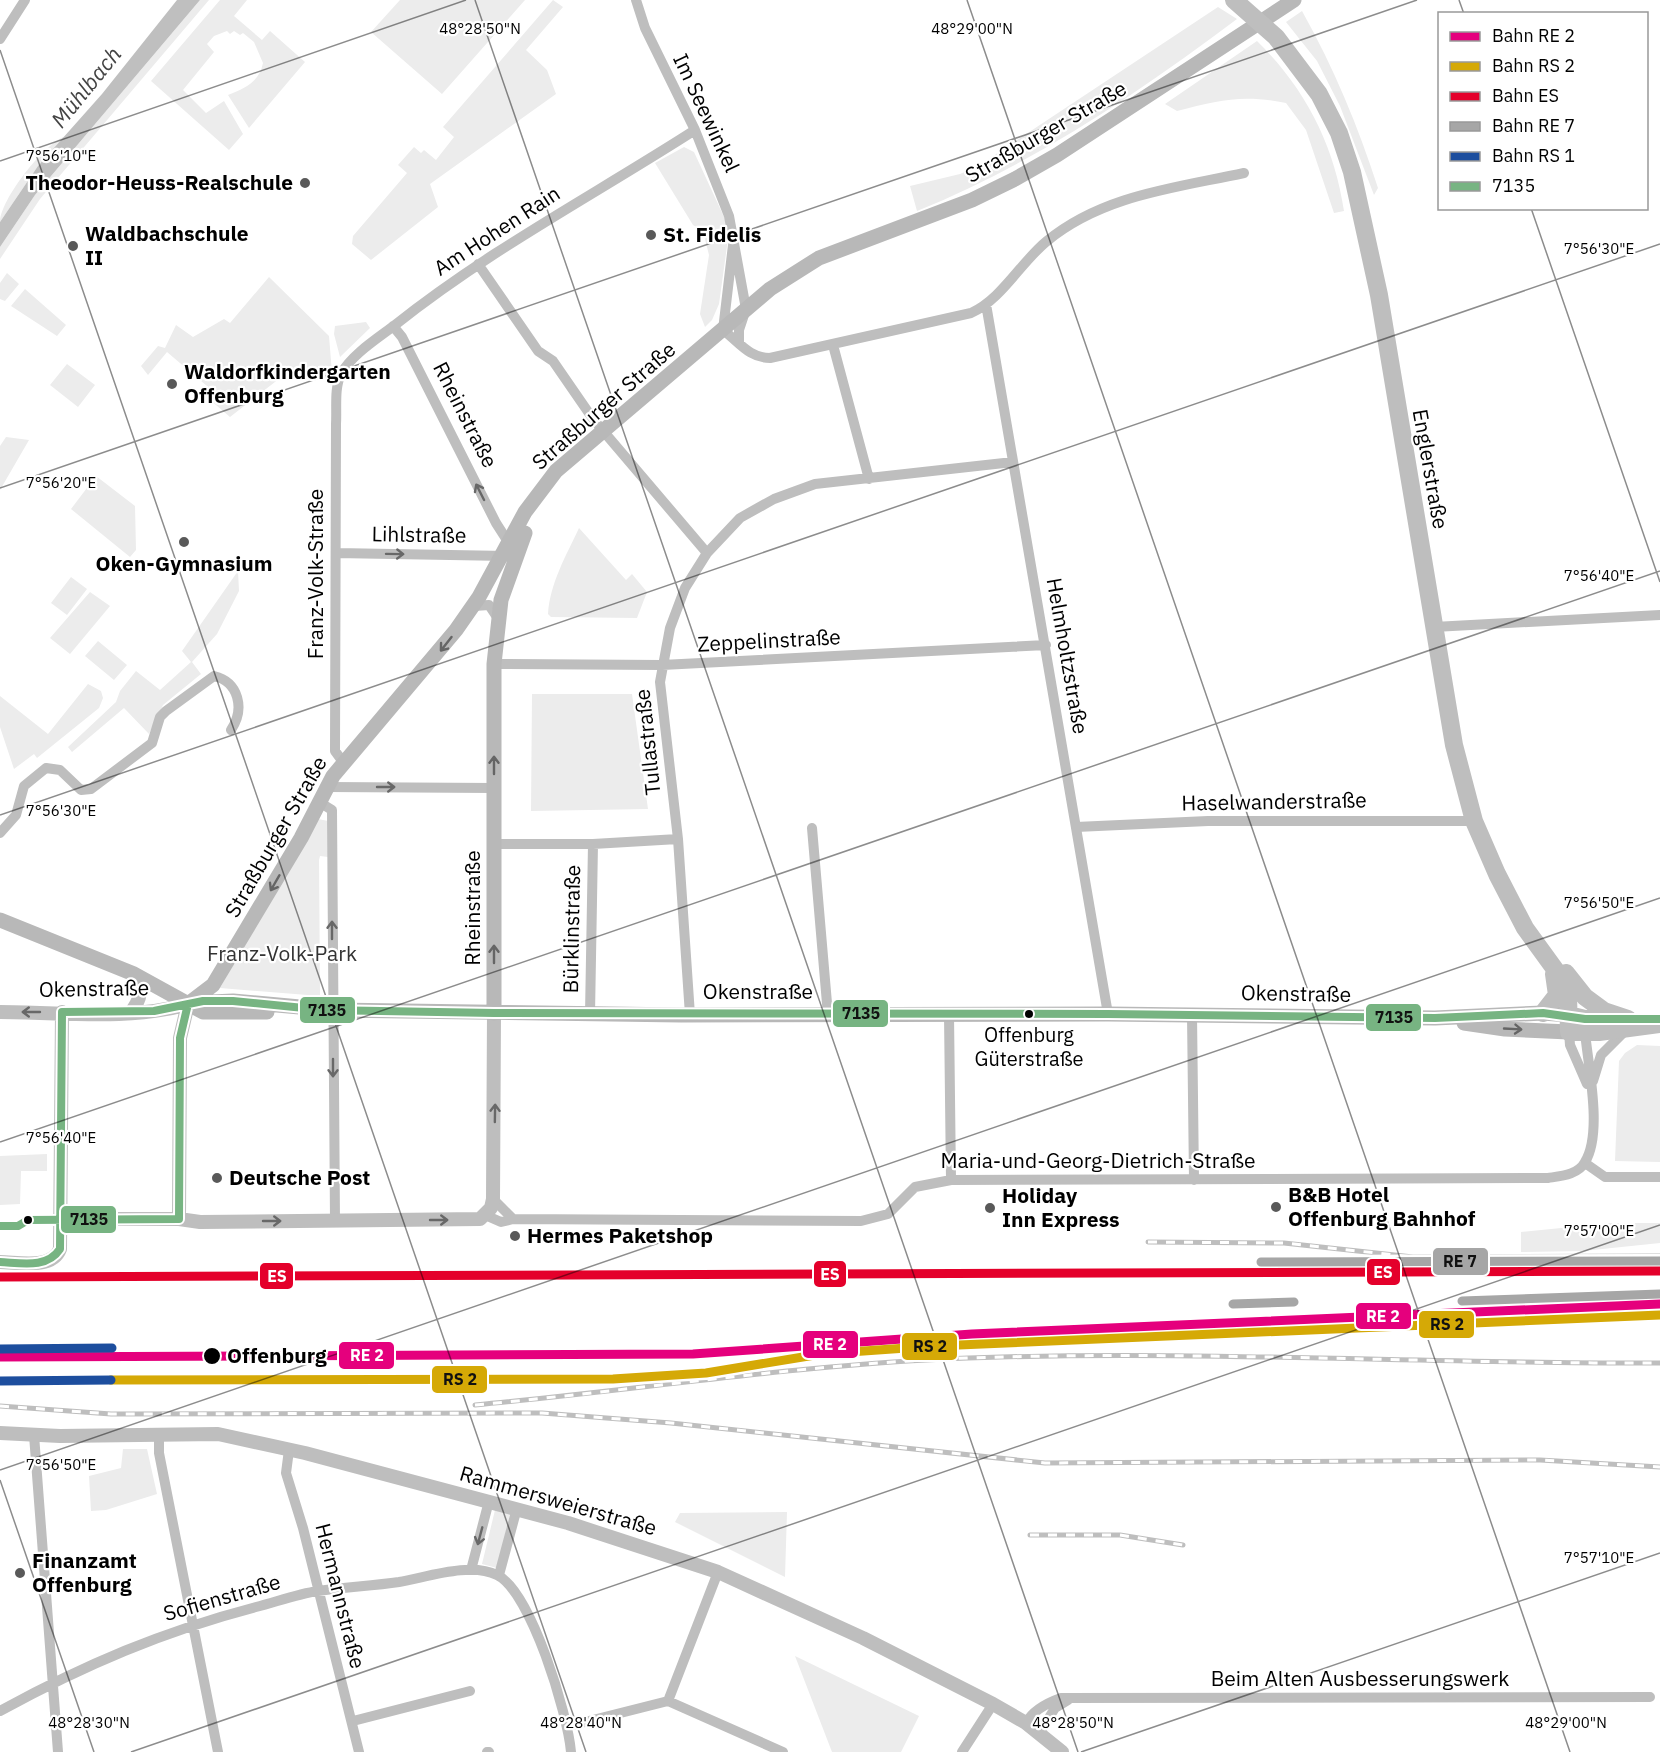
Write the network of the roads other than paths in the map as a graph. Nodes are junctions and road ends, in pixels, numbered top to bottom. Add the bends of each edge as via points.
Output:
1 (25, 0) edge
2 (636, 0) edge
3 (1234, 0) edge
4 (1291, 2) edge
5 (0, 39) edge
6 (695, 130) junction
7 (1244, 173) dead end
8 (733, 245) junction
9 (478, 264) junction
10 (728, 284) junction
11 (986, 304) junction
12 (746, 309) junction
13 (393, 326) junction
14 (723, 330) junction
15 (739, 343) junction
16 (833, 345) junction
17 (338, 383) joint
18 (602, 430) junction
19 (1013, 462) junction
20 (870, 479) junction
21 (508, 551) junction
22 (336, 553) junction
23 (707, 553) junction
24 (474, 606) junction
25 (1660, 615) edge
26 (497, 617) junction
27 (1434, 627) junction
28 (1046, 645) junction
29 (494, 664) junction
30 (662, 665) junction
31 (231, 730) dead end
32 (343, 762) junction
33 (327, 787) junction
34 (494, 788) junction
35 (319, 802) junction
36 (1474, 821) junction
37 (1076, 827) junction
38 (812, 828) dead end
39 (0, 833) edge
40 (678, 839) junction
41 (495, 844) junction
42 (593, 844) junction
43 (0, 920) edge
44 (1552, 963) junction
45 (134, 974) junction
46 (213, 985) junction
47 (1585, 998) junction
48 (188, 1004) junction
49 (218, 1007) junction
50 (164, 1010) junction
51 (328, 1010) junction
52 (0, 1012) edge
53 (62, 1012) junction
54 (130, 1012) junction
55 (1543, 1012) junction
56 (494, 1013) junction
57 (590, 1014) junction
58 (1108, 1014) junction
59 (690, 1015) junction
60 (828, 1015) junction
61 (949, 1015) junction
62 (1192, 1015) junction
63 (1435, 1018) junction
64 (1660, 1019) edge
65 (1628, 1024) junction
66 (1660, 1024) edge
67 (1577, 1025) junction
68 (180, 1038) junction
69 (1591, 1093) junction
70 (1585, 1163) junction
71 (1660, 1177) edge
72 (951, 1180) junction
73 (1194, 1180) junction
74 (493, 1199) junction
75 (485, 1215) junction
76 (60, 1219) junction
77 (179, 1219) junction
78 (513, 1220) junction
79 (335, 1221) junction
80 (0, 1262) edge
81 (0, 1433) edge
82 (34, 1436) junction
83 (159, 1436) junction
84 (289, 1450) junction
85 (489, 1502) junction
86 (517, 1508) junction
87 (471, 1570) junction
88 (718, 1572) junction
89 (499, 1575) junction
90 (317, 1591) junction
91 (194, 1623) junction
92 (51, 1683) junction
93 (470, 1691) dead end
94 (1650, 1697) dead end
95 (1071, 1698) junction
96 (668, 1701) junction
97 (993, 1704) junction
98 (0, 1711) edge
99 (352, 1720) junction
100 (1026, 1723) junction
101 (569, 1726) junction
102 (1039, 1734) junction
103 (759, 1747) edge
104 (58, 1752) edge
105 (218, 1752) edge
106 (359, 1752) edge
107 (571, 1752) edge
108 (783, 1752) edge
109 (962, 1752) edge
110 (1062, 1752) edge

1 - 5 street
2 - 6 street, Im Seewinkel via 648,34
3 - 27 main road, Englerstraße via 1276,37 1319,94 1339,133 1352,172 1379,295
4 - 12 main road, Straßburger Straße via 1015,179 972,200 819,258
6 - 8 street, Im Seewinkel via 729,216
6 - 9 street, Am Hohen Rain
7 - 11 street via 1127,198 1088,213 1046,242
8 - 10 street, Im Seewinkel
8 - 12 street, Im Seewinkel
9 - 13 street, Am Hohen Rain
9 - 18 street via 538,351 553,361
10 - 12 street via 732,298
10 - 14 street, Im Seewinkel
11 - 16 street via 959,318
11 - 19 street, Helmholtzstraße
12 - 14 main road, Straßburger Straße
12 - 15 street
13 - 17 street, Am Hohen Rain via 346,366
21 -> 13 street, Rheinstraße via 402,337
14 - 15 street
14 - 18 main road, Straßburger Straße
15 - 16 street via 758,358
16 - 20 street
17 - 22 street, Franz-Volk-Straße
18 - 21 main road, Straßburger Straße via 556,471 525,512
18 - 23 street
19 - 20 street, Tullastraße
19 - 28 street, Helmholtzstraße
20 - 23 street, Tullastraße via 815,484 774,499 740,518
22 -> 21 street, Lihlstraße
21 - 24 main road, Straßburger Straße
21 - 26 main road, Rheinstraße
22 - 32 street, Franz-Volk-Straße via 335,751
23 - 30 street, Tullastraße via 685,588
24 - 26 street via 489,605
24 -> 32 main road, Straßburger Straße via 423,673
25 - 27 street
26 - 29 main road, Rheinstraße
27 - 36 main road, Englerstraße via 1454,744
28 - 30 street, Zeppelinstraße
28 - 37 street, Helmholtzstraße
29 - 30 street, Zeppelinstraße
34 -> 29 main road, Rheinstraße
30 - 40 street, Tullastraße via 660,693
31 - 39 street via 238,720 234,688 226,679 214,676 160,717 152,743 91,789 81,790 60,770 46,768 24,786 16,814
32 - 33 main road, Straßburger Straße
33 -> 34 street
33 - 35 main road, Straßburger Straße
34 - 41 main road, Rheinstraße
35 -> 46 main road, Straßburger Straße
51 -> 35 street via 332,810
36 - 37 street, Haselwanderstraße via 1208,820
36 - 44 main road, Englerstraße via 1525,928
37 - 58 street, Helmholtzstraße
38 - 60 street
40 - 42 street
40 - 59 street, Tullastraße
41 - 42 street
56 -> 41 main road, Rheinstraße
42 - 57 street, Bürklinstraße
43 - 45 main road
44 - 47 main road, Englerstraße via 1569,976
44 - 55 main road, Englerstraße via 1557,995
44 - 67 main road, Englerstraße via 1562,979
45 - 48 main road
45 - 54 street via 141,992
46 - 48 main road, Straßburger Straße
46 - 49 main road
47 - 65 main road, Englerstraße
47 - 67 main road
48 - 49 main road, Okenstraße via 203,1012
48 - 50 street, Okenstraße
48 - 68 street
49 - 51 main road, Okenstraße
50 - 54 street, Okenstraße
50 - 68 street
51 - 56 main road, Okenstraße
51 -> 79 street
53 -> 52 street, Okenstraße
53 - 54 street, Okenstraße
53 - 76 street
55 - 63 main road, Okenstraße
55 - 67 main road, Okenstraße
56 - 57 main road, Okenstraße
74 -> 56 street, Rheinstraße
57 - 59 main road, Okenstraße
58 - 61 main road, Okenstraße
58 - 62 main road, Okenstraße
59 - 60 main road, Okenstraße
60 - 61 main road, Okenstraße
61 - 72 street
62 - 63 main road, Okenstraße
62 - 73 street
63 -> 67 main road, Okenstraße via 1505,1029
64 - 65 main road, Okenstraße
65 - 66 main road, Okenstraße
65 - 67 main road, Okenstraße
65 - 69 street via 1601,1055
67 - 69 street
67 - 69 street via 1570,1045
68 - 77 street
69 - 70 street via 1591,1146
70 - 71 street via 1605,1177
70 - 73 street, Maria-und-Georg-Dietrich-Straße via 1567,1175 1548,1178
72 - 73 street, Maria-und-Georg-Dietrich-Straße
72 - 78 street, Maria-und-Georg-Dietrich-Straße via 915,1187 888,1214 861,1221
74 - 75 street
74 - 78 street
75 - 78 street, Maria-und-Georg-Dietrich-Straße via 501,1222
79 -> 75 street via 473,1220
76 - 77 street
76 - 80 street via 60,1250 56,1257 40,1263
77 -> 79 street
81 - 82 street, Rammersweierstraße
82 - 83 street, Rammersweierstraße
82 - 92 street
83 - 84 street, Rammersweierstraße via 218,1434
83 - 91 street via 159,1453
84 - 85 street, Rammersweierstraße
84 - 90 street, Hermannstraße via 286,1473
85 - 86 street, Rammersweierstraße
85 -> 87 street
86 - 88 street, Rammersweierstraße
86 - 89 street
87 - 89 street, Sofienstraße
87 - 90 street, Sofienstraße
88 - 96 street
88 - 97 street, Rammersweierstraße via 863,1638
89 - 101 street via 513,1589 532,1626
90 - 91 street, Sofienstraße
90 - 99 street, Hermannstraße
91 - 92 street, Sofienstraße via 111,1654
91 - 105 street
92 - 98 street, Sofienstraße
92 - 104 street
93 - 99 street
94 - 95 street, Beim Alten Ausbesserungswerk
95 - 100 street, Beim Alten Ausbesserungswerk via 1047,1703
95 - 102 street via 1055,1708
96 - 101 street
96 - 103 street
97 - 100 street, Rammersweierstraße
97 - 109 street
99 - 106 street, Hermannstraße
100 - 102 street, Rammersweierstraße
101 - 107 street
102 - 110 street, Rammersweierstraße
103 - 108 street

